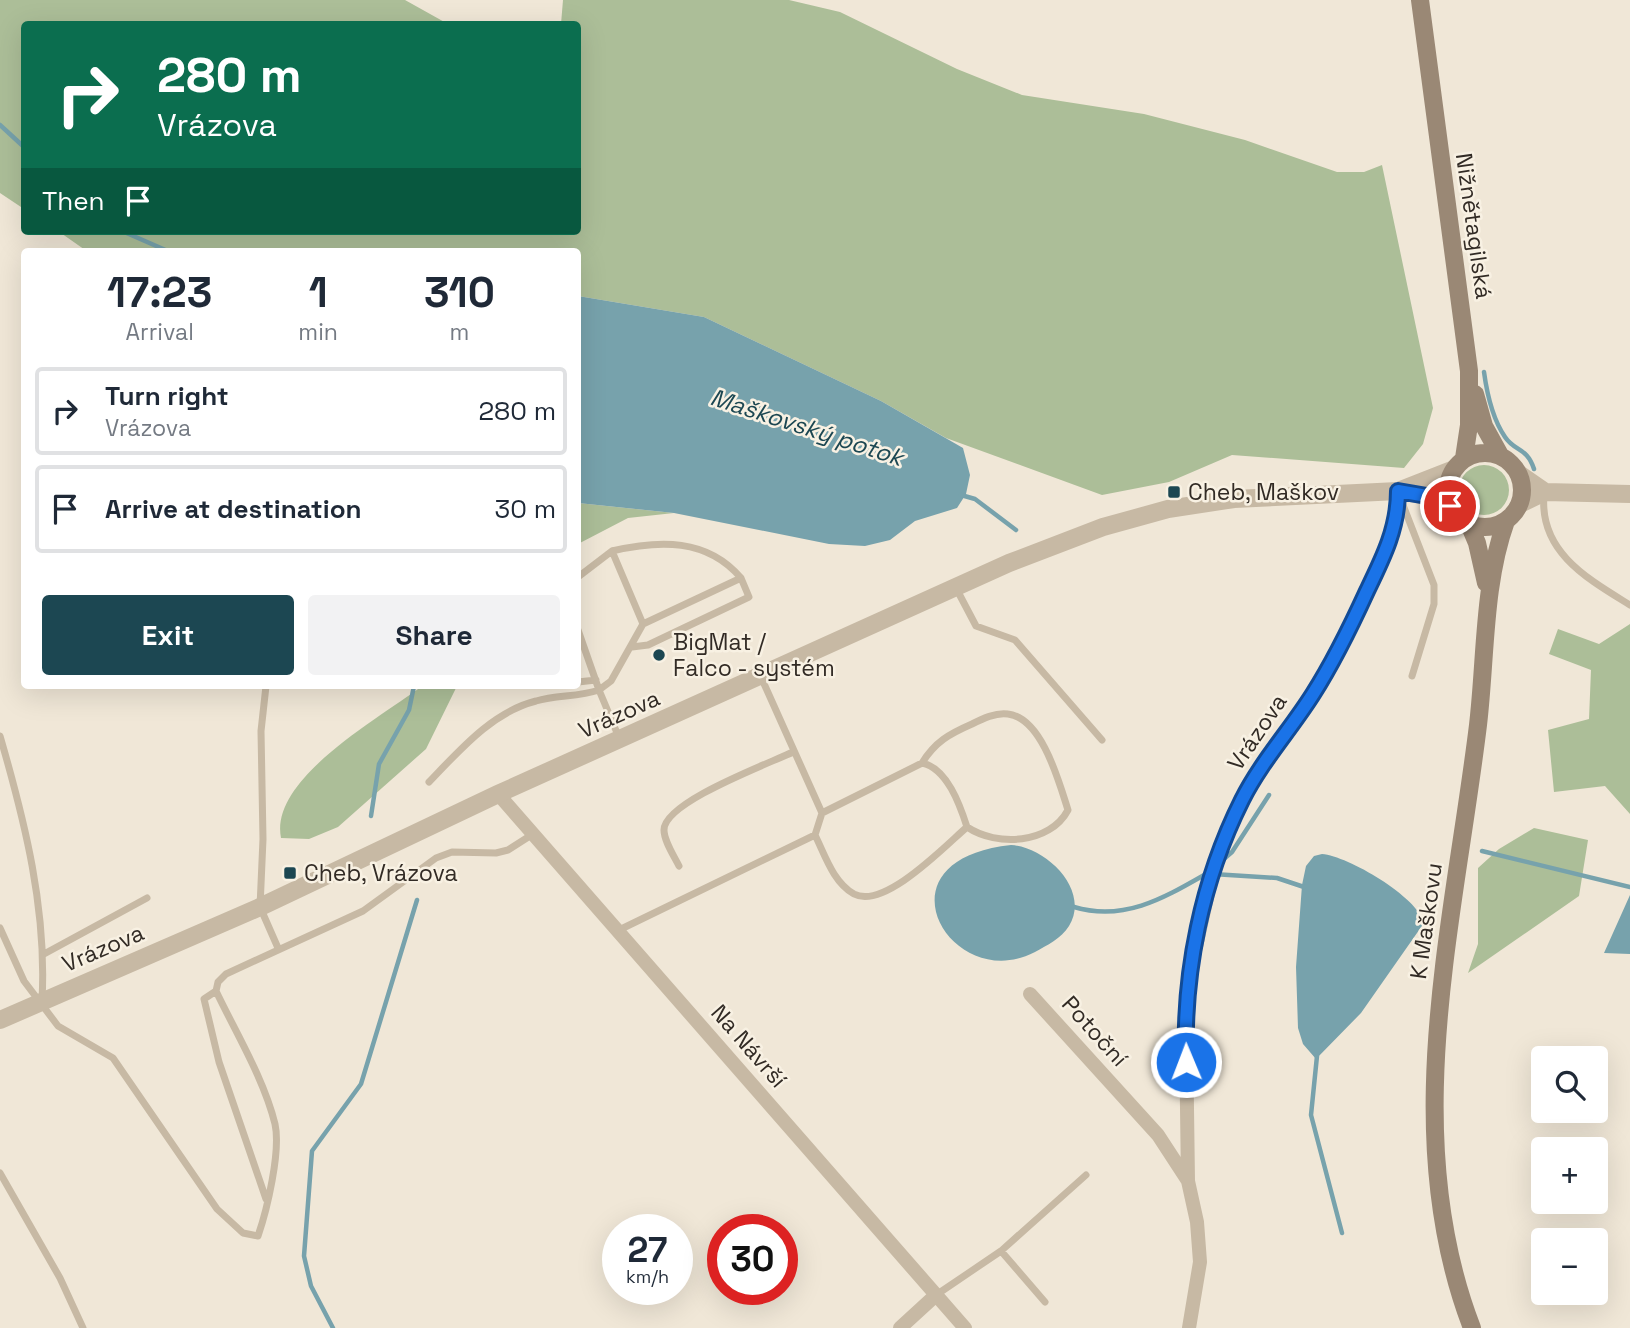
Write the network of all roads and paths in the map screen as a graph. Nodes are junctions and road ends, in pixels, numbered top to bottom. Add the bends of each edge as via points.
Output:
1 (1420, 0) edge
2 (1469, 370) junction
3 (1500, 455) junction
4 (1458, 464) junction
5 (1519, 474) junction
6 (1398, 491) junction
7 (1545, 492) junction
8 (1630, 494) edge
9 (1520, 504) junction
10 (1450, 506) junction
11 (1506, 520) junction
12 (1469, 524) junction
13 (612, 551) junction
14 (581, 575) edge
15 (741, 578) junction
16 (956, 587) junction
17 (1489, 601) junction
18 (1630, 605) edge
19 (643, 624) junction
20 (581, 638) edge
21 (632, 647) junction
22 (760, 676) junction
23 (1412, 676) dead end
24 (596, 680) junction
25 (581, 682) edge
26 (266, 689) edge
27 (599, 690) junction
28 (0, 736) edge
29 (1102, 740) dead end
30 (620, 741) junction
31 (793, 752) junction
32 (922, 763) junction
33 (429, 782) dead end
34 (498, 794) junction
35 (822, 813) junction
36 (967, 827) junction
37 (533, 834) junction
38 (815, 835) junction
39 (678, 866) dead end
40 (147, 898) dead end
41 (260, 907) junction
42 (0, 928) edge
43 (617, 931) junction
44 (278, 948) junction
45 (44, 954) junction
46 (216, 991) junction
47 (1030, 994) dead end
48 (42, 1001) junction
49 (0, 1020) edge
50 (0, 1173) edge
51 (1086, 1175) dead end
52 (1188, 1181) junction
53 (267, 1203) junction
54 (1000, 1251) junction
55 (936, 1295) junction
56 (1045, 1302) dead end
57 (83, 1328) edge
58 (900, 1328) edge
59 (965, 1328) edge
60 (1189, 1328) edge
61 (1472, 1328) edge

1 - 2 main road, Nižnětagilská
2 - 3 main road via 1484,426
2 - 4 main road, Nižnětagilská via 1469,425
3 - 4 main road via 1488,452
3 - 5 main road
4 - 6 street
4 - 10 main road via 1447,494
5 - 7 street
5 - 9 main road
6 - 10 street, Vrázova
6 - 16 street, Vrázova via 1234,499 1168,509 1080,536
6 - 23 lane via 1434,585 1434,604
6 - 52 street, Vrázova via 1398,515 1387,550 1348,631 1314,693 1243,797 1216,857 1189,978
7 - 8 street
7 - 9 street
7 - 18 lane via 1544,520 1573,569
9 - 11 main road
10 - 12 main road
11 - 12 main road via 1488,527
11 - 17 main road, K Maškovu via 1495,553
12 - 17 main road
13 - 14 lane
13 - 15 lane via 642,544 704,549
13 - 19 lane
15 - 19 lane
15 - 21 lane via 749,597 648,645
16 - 22 street, Vrázova
16 - 29 lane via 976,626 1016,640
17 - 61 main road, K Maškovu via 1478,726 1439,1006 1434,1096 1442,1208
19 - 21 lane
20 - 24 lane
21 - 27 lane via 611,681
22 - 30 street, Vrázova
22 - 31 lane
24 - 25 lane
24 - 27 lane
26 - 41 lane via 261,731
27 - 30 lane
27 - 33 lane via 579,697 539,700 519,709 476,734
28 - 45 lane via 29,839
30 - 34 street, Vrázova
31 - 35 lane
31 - 39 lane via 681,804 666,820 664,831
32 - 35 lane
32 - 36 lane via 942,773
32 - 36 lane via 934,744 985,718 1008,714 1029,723 1053,765 1068,810 1061,824 1045,834 995,840
34 - 37 street, Na Návrší
34 - 41 street, Vrázova
35 - 38 lane
36 - 38 lane via 905,881 873,897 855,895 836,878
37 - 43 street, Na Návrší
37 - 44 lane via 496,853 452,852 436,858 363,911
38 - 43 lane
40 - 45 lane
41 - 44 lane
41 - 48 street, Vrázova
42 - 48 lane via 24,981
43 - 55 street, Na Návrší
44 - 46 lane via 226,974
45 - 48 lane
46 - 53 lane via 275,1126
46 - 53 lane via 204,999 219,1062
47 - 52 street, Potoční via 1158,1135
48 - 49 street, Vrázova
48 - 53 lane via 69,1035 113,1058 231,1225 258,1236
50 - 57 lane
51 - 54 lane
52 - 60 street, Potoční via 1200,1262
54 - 55 lane
54 - 56 lane
55 - 58 street
55 - 59 street, Na Návrší

